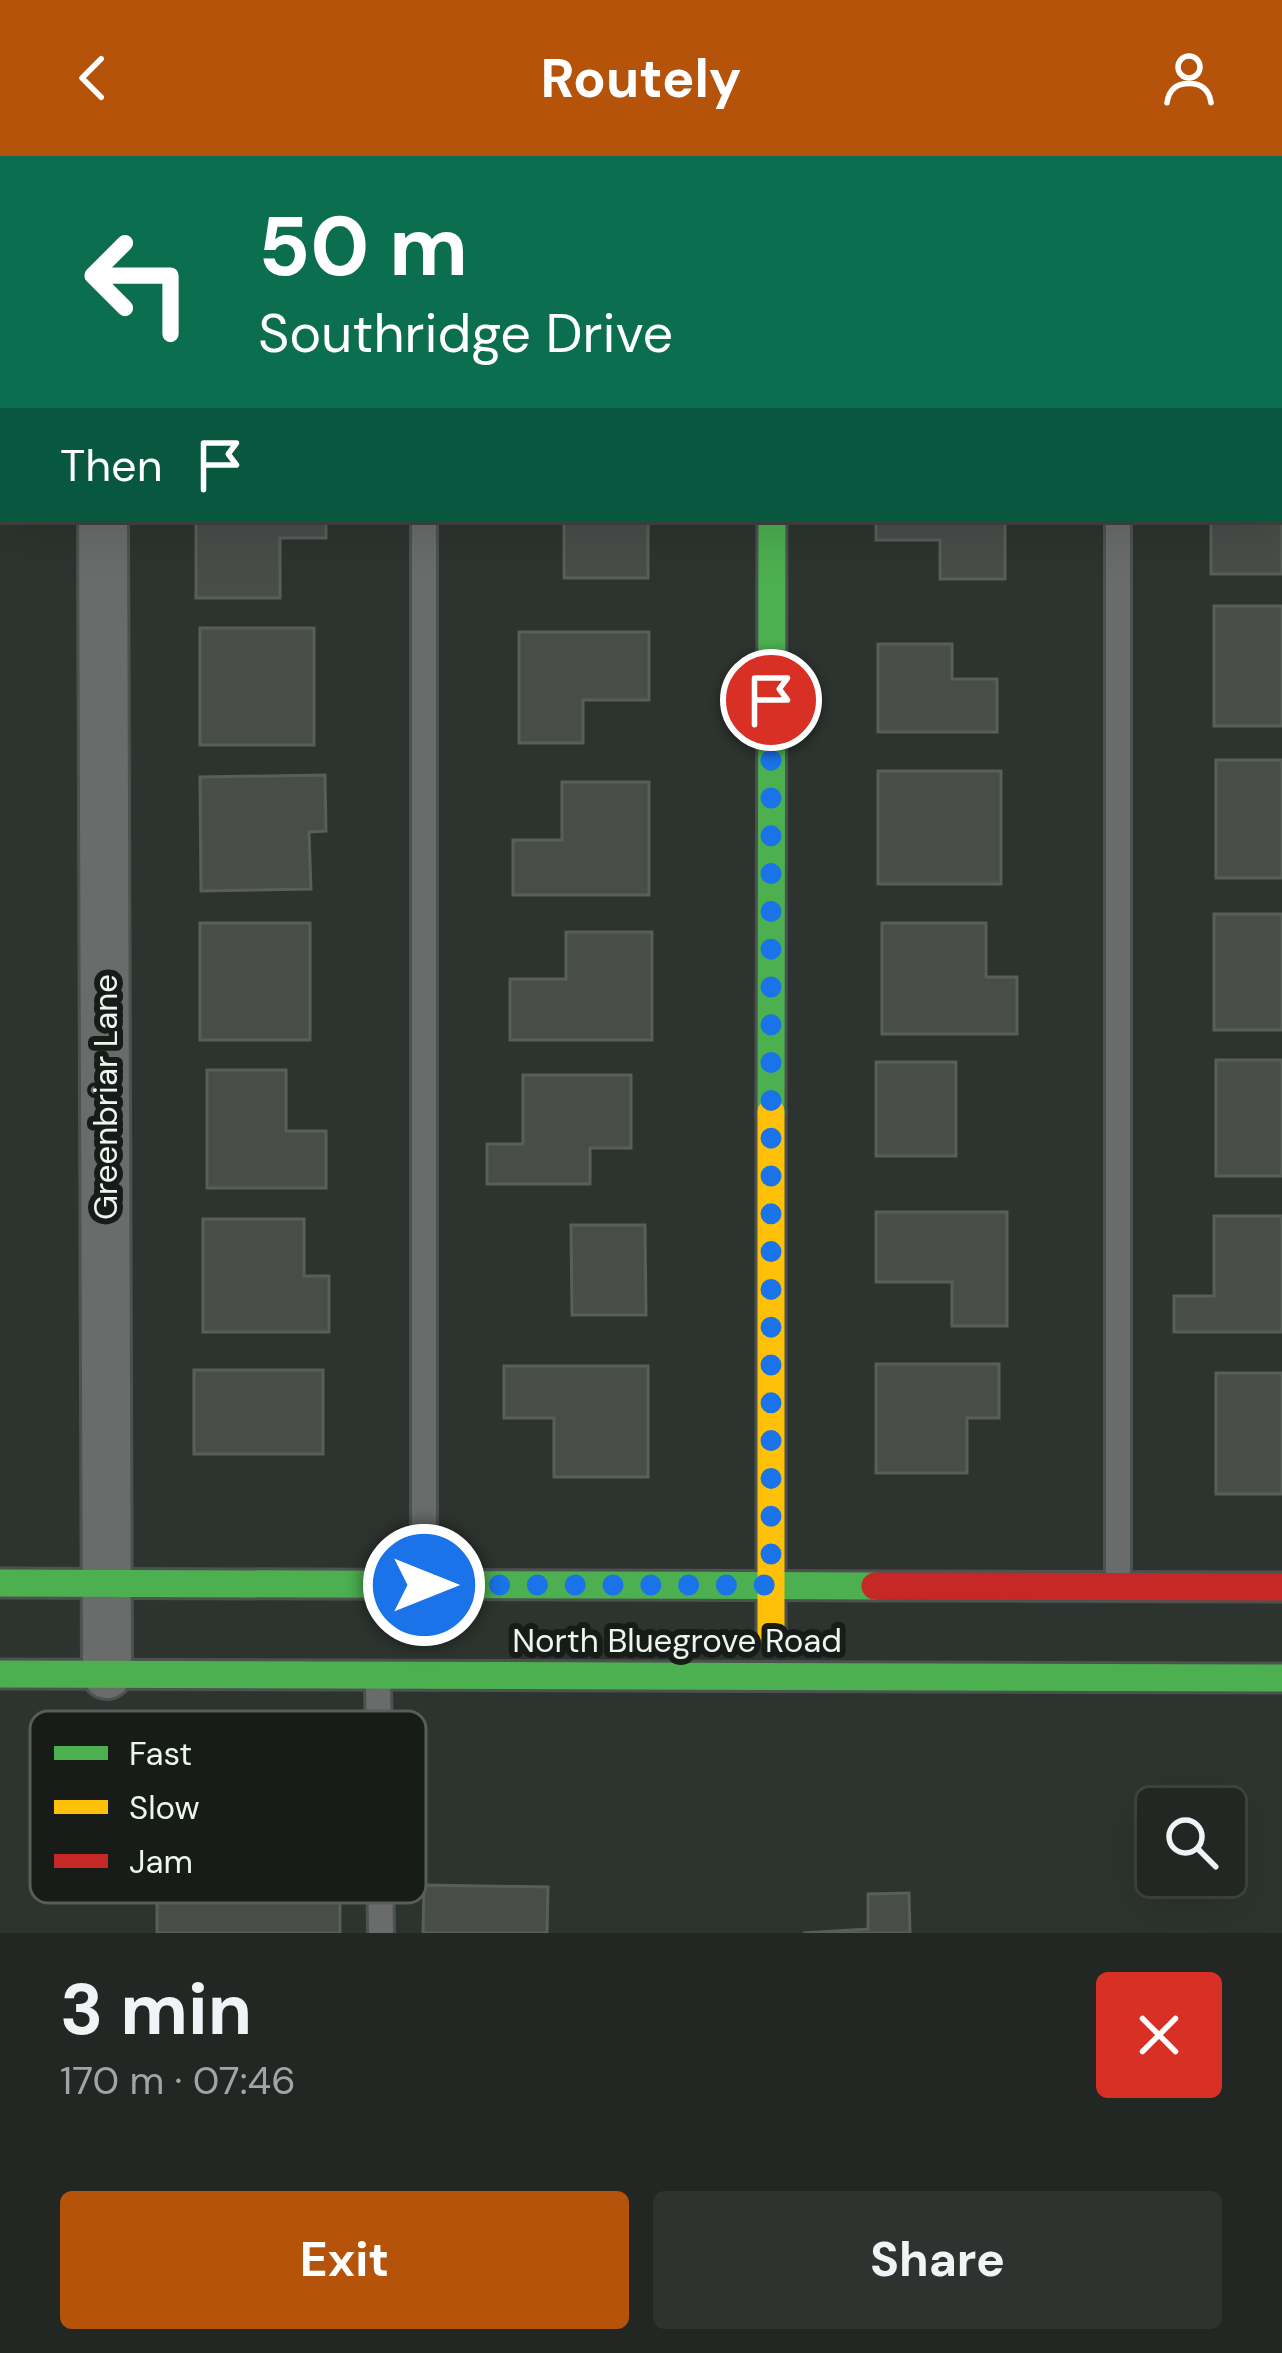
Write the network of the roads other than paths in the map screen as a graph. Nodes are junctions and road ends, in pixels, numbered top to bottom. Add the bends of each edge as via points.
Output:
1 (104, 522) edge
2 (424, 522) edge
3 (772, 522) edge
4 (1118, 522) edge
5 (0, 1583) edge
6 (107, 1583) junction
7 (424, 1585) junction
8 (771, 1585) junction
9 (1118, 1586) junction
10 (1282, 1587) edge
11 (0, 1674) edge
12 (107, 1674) junction
13 (378, 1676) junction
14 (770, 1676) junction
15 (1282, 1678) edge
16 (378, 1711) edge
17 (381, 1903) edge
18 (381, 1933) edge

1 - 6 street, Greenbriar Lane
2 - 7 lane
3 - 8 main road
4 - 9 lane
5 - 6 main road, North Bluegrove Road
6 - 7 main road, North Bluegrove Road
6 - 12 street, Greenbriar Lane
7 - 8 main road, North Bluegrove Road
8 - 9 main road, North Bluegrove Road
8 - 14 main road
9 - 10 main road, North Bluegrove Road
11 - 12 main road, North Bluegrove Road
12 - 13 main road, North Bluegrove Road
13 - 14 main road, North Bluegrove Road
13 - 16 lane
14 - 15 main road, North Bluegrove Road
17 - 18 lane

